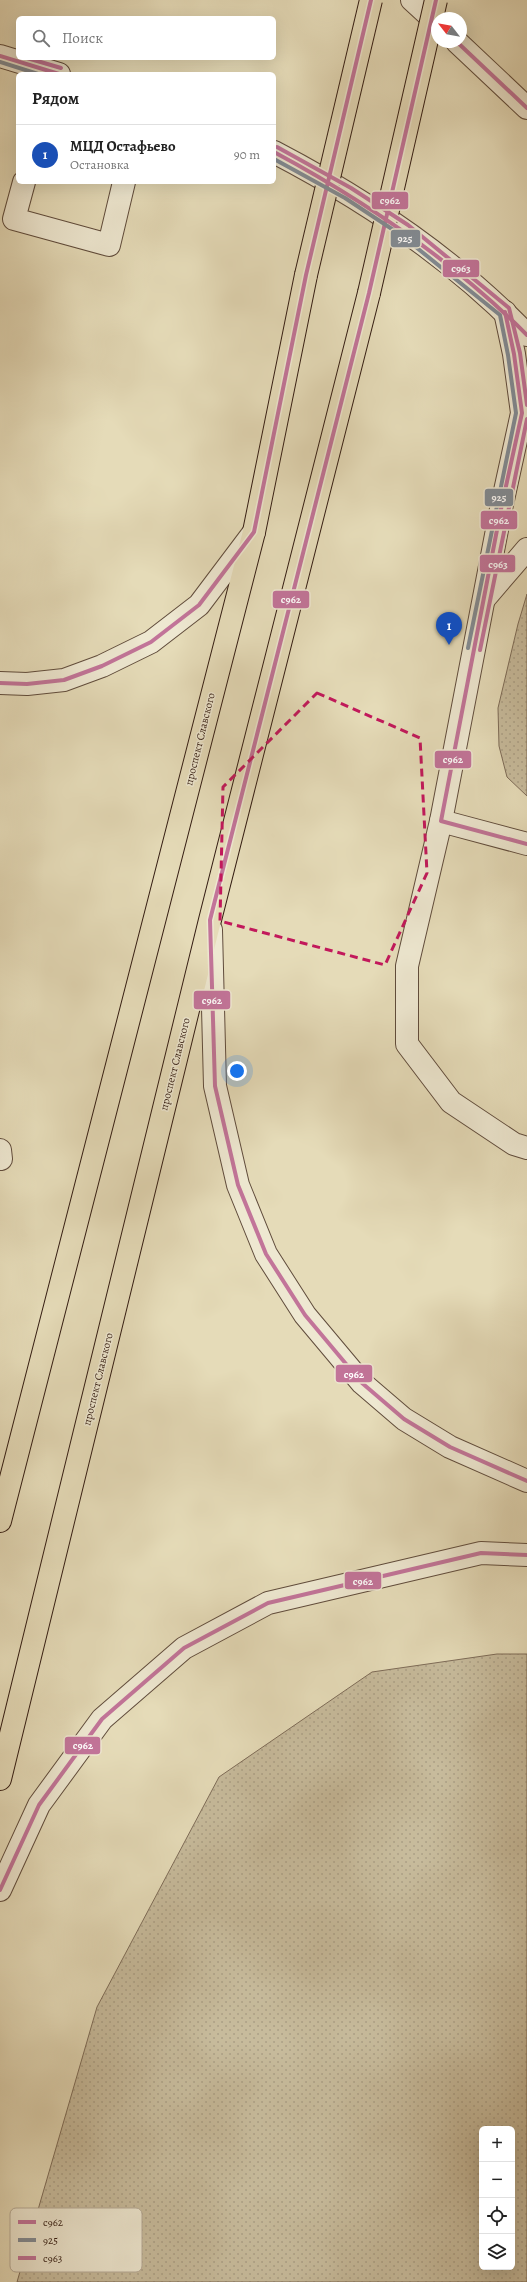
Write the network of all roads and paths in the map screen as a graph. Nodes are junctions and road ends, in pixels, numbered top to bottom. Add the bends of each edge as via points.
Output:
1 (371, 0) edge
2 (412, 0) edge
3 (436, 0) edge
4 (431, 17) edge
5 (463, 48) edge
6 (15, 64) edge
7 (50, 72) edge
8 (527, 108) edge
9 (276, 153) edge
10 (23, 184) edge
11 (124, 184) edge
12 (505, 312) junction
13 (527, 335) edge
14 (254, 532) junction
15 (527, 549) edge
16 (483, 600) junction
17 (0, 683) edge
18 (441, 821) junction
19 (527, 844) edge
20 (210, 920) junction
21 (527, 1148) edge
22 (527, 1481) edge
23 (0, 1521) edge
24 (527, 1555) edge
25 (0, 1779) edge
26 (0, 1890) edge

1 - 14 main road, проспект Славского, bridge via 306,275
2 - 4 street
3 - 20 main road, проспект Славского, bridge via 369,293
5 - 8 street
6 - 7 street
9 - 12 street via 405,230
10 - 11 street via 14,219 109,245
12 - 13 street
12 - 16 street via 522,413
14 - 17 street via 199,605 151,642 102,666 64,680 27,684
14 - 23 main road, проспект Славского
15 - 16 street
16 - 18 street
18 - 19 street
18 - 21 street via 407,966 407,1044 451,1102 514,1144
20 - 22 street via 215,1086 238,1185 266,1254 305,1315 362,1383 404,1419 450,1447
20 - 25 main road, проспект Славского
24 - 26 street via 481,1553 268,1603 184,1648 102,1719 39,1805

